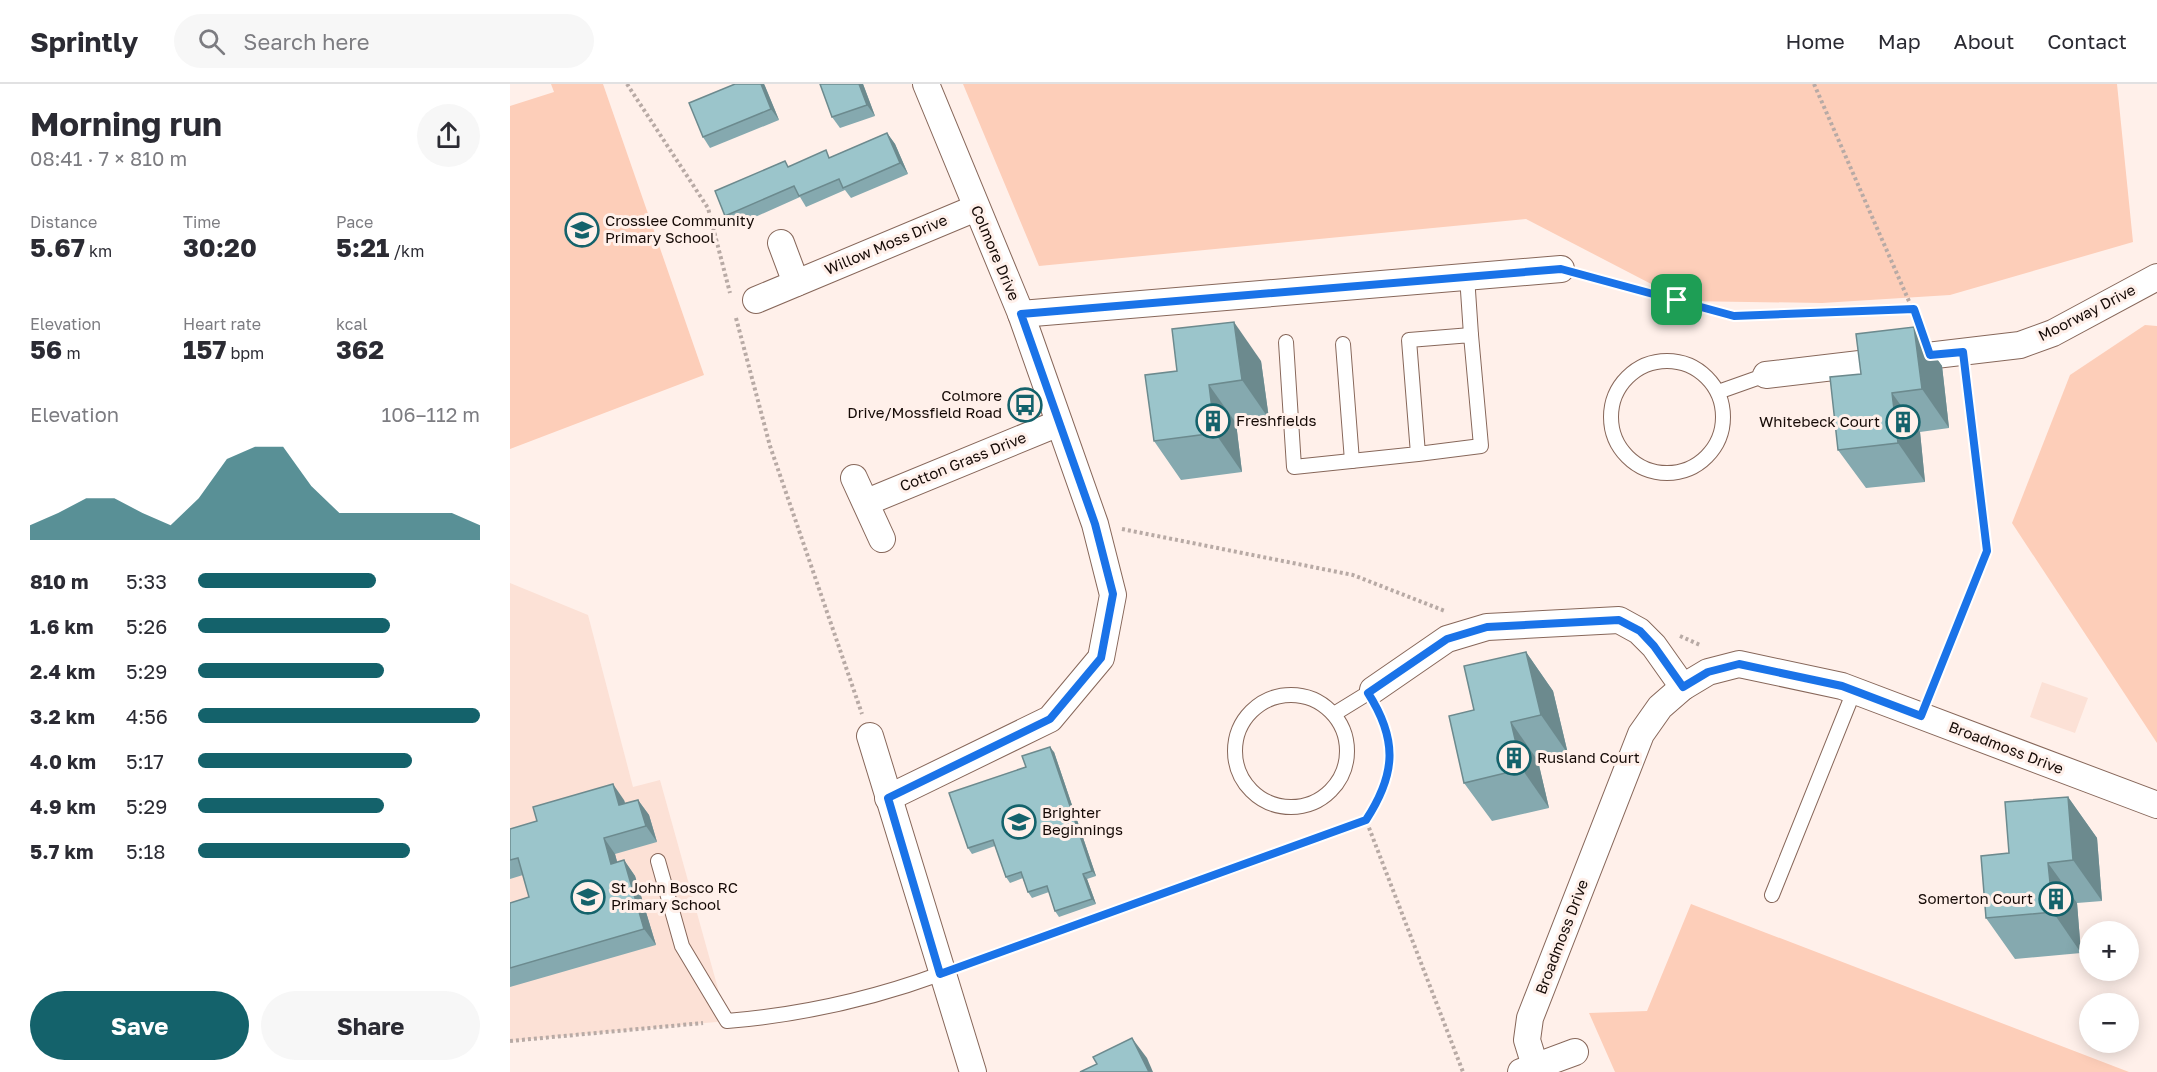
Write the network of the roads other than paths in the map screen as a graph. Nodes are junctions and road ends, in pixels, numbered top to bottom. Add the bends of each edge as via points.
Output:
1 (926, 84) edge
2 (976, 208) junction
3 (781, 243) dead end
4 (1561, 269) road end
5 (1467, 276) junction
6 (2157, 277) edge
7 (796, 283) junction
8 (741, 303) road end
9 (1021, 314) junction
10 (1471, 335) junction
11 (1286, 342) dead end
12 (1343, 344) dead end
13 (1766, 375) joint
14 (1718, 392) junction
15 (1059, 423) junction
16 (1418, 454) junction
17 (1352, 461) junction
18 (854, 478) dead end
19 (867, 502) junction
20 (882, 539) dead end
21 (1683, 687) junction
22 (1371, 691) joint
23 (1854, 691) junction
24 (1334, 714) junction
25 (870, 736) road end
26 (888, 798) junction
27 (2157, 806) edge
28 (658, 861) dead end
29 (1772, 895) dead end
30 (940, 974) junction
31 (1575, 1052) dead end
32 (1528, 1069) edge
33 (973, 1072) edge

1 - 2 street, Colmore Drive
2 - 7 street, Willow Moss Drive
2 - 9 street, Colmore Drive
3 - 7 street
4 - 5 street
5 - 9 street
5 - 10 lane
6 - 13 street, Moorway Drive via 2053,333 2020,345
7 - 8 street, Willow Moss Drive
9 - 15 street, Colmore Drive
10 - 16 lane via 1481,447
10 - 16 lane via 1409,340
11 - 17 lane via 1294,467
12 - 17 lane
13 - 14 lane
14 - 14 lane via 1722,429 1702,461 1676,471 1647,470 1618,445 1611,410 1616,393 1626,378 1641,367 1658,361 1684,364 1707,378
15 - 19 street, Cotton Grass Drive
15 - 26 street, Colmore Drive via 1095,524 1113,594 1101,658 1050,719
16 - 17 lane
18 - 19 street
19 - 20 street
21 - 22 street via 1640,631 1619,620 1487,627 1447,639
21 - 23 street, Broadmoss Drive via 1708,672 1739,664
21 - 32 street, Broadmoss Drive via 1660,708 1641,734 1632,756 1530,1018
22 - 24 lane
23 - 27 street, Broadmoss Drive
23 - 29 lane
24 - 24 lane via 1344,730 1345,768 1336,785 1322,798 1304,806 1285,807 1267,802 1251,791 1240,777 1235,741 1252,709 1285,694 1320,702
25 - 26 street
26 - 30 street
28 - 30 lane via 682,946 727,1021 785,1014 898,989
30 - 33 street
31 - 32 street

